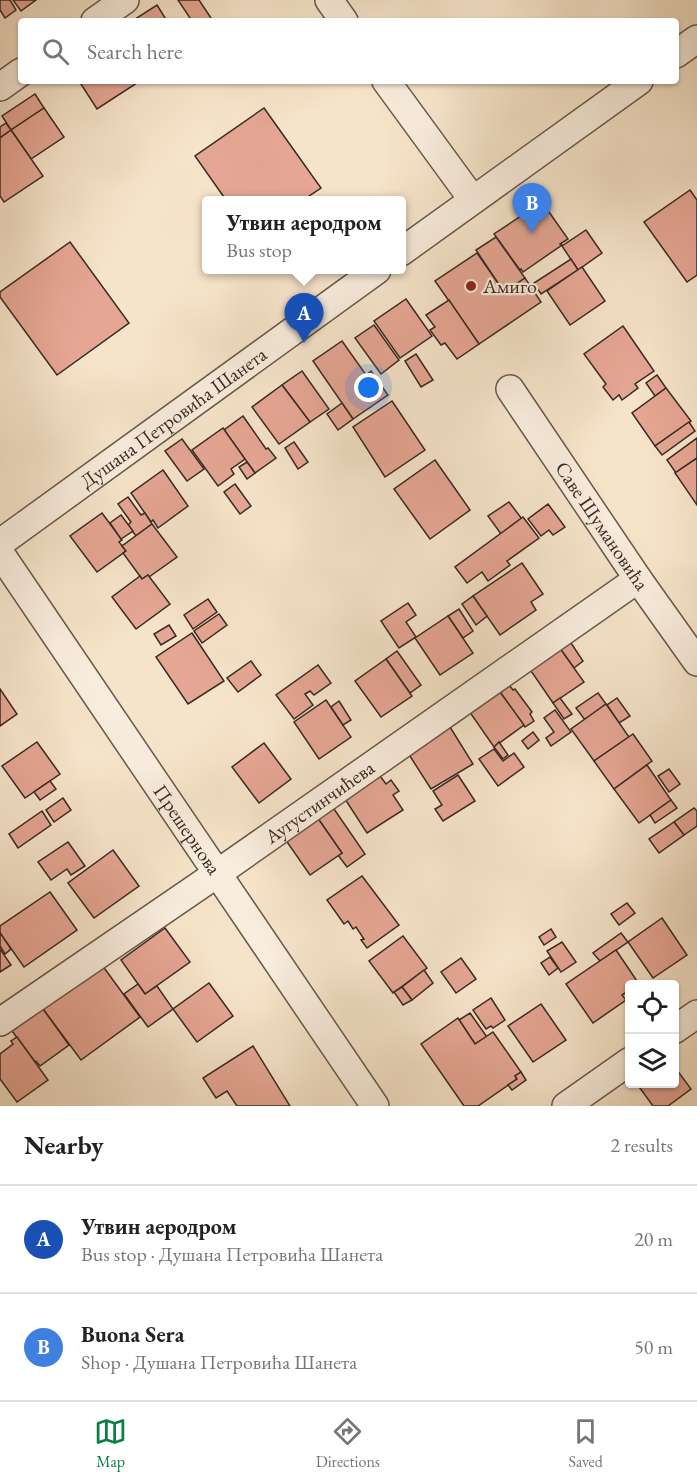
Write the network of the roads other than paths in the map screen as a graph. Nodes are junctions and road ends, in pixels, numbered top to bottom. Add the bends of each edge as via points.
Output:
1 (125, 0) edge
2 (329, 0) edge
3 (98, 18) edge
4 (342, 18) edge
5 (18, 74) edge
6 (388, 84) edge
7 (635, 84) edge
8 (0, 87) edge
9 (473, 200) junction
10 (406, 249) edge
11 (371, 274) edge
12 (510, 389) dead end
13 (0, 543) edge
14 (0, 553) edge
15 (638, 579) junction
16 (697, 662) edge
17 (218, 873) junction
18 (697, 1014) edge
19 (0, 1022) edge
20 (679, 1027) edge
21 (625, 1065) edge
22 (375, 1106) edge
23 (566, 1106) edge

1 - 3 street
2 - 4 street
5 - 8 street
6 - 9 street
7 - 9 street
9 - 10 street
11 - 13 street, Душана Петровића Шанета
12 - 15 street, Саве Шумановића
14 - 17 street, Прешернова
15 - 16 street, Саве Шумановића
15 - 17 street, Аугустинчићева
17 - 19 street, Аугустинчићева
17 - 22 street, Прешернова
18 - 20 street
21 - 23 street

